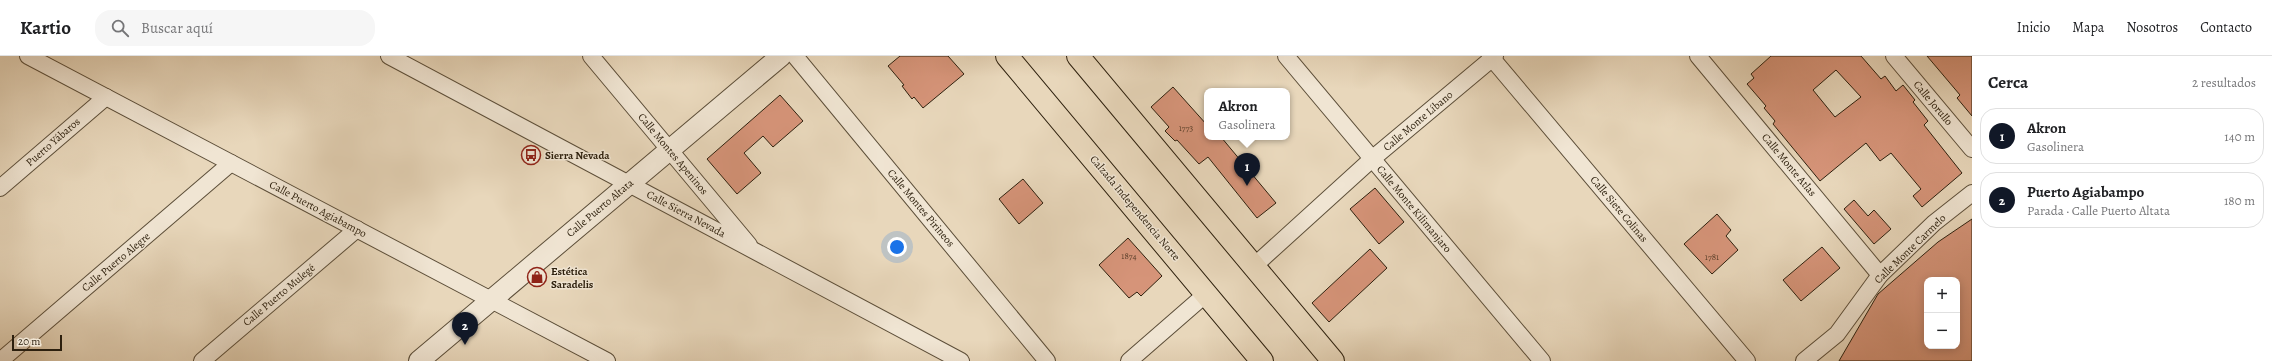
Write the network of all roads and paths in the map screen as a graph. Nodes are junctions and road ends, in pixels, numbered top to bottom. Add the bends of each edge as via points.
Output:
1 (28, 56) edge
2 (389, 56) edge
3 (591, 56) edge
4 (781, 56) edge
5 (795, 56) edge
6 (1006, 56) edge
7 (1078, 56) edge
8 (1286, 56) edge
9 (1698, 56) edge
10 (1894, 56) edge
11 (1493, 57) edge
12 (106, 97) junction
13 (1972, 149) edge
14 (670, 150) junction
15 (1372, 159) junction
16 (232, 163) junction
17 (629, 184) junction
18 (0, 188) edge
19 (1972, 193) edge
20 (357, 229) junction
21 (755, 251) junction
22 (1253, 267) junction
23 (1880, 275) junction
24 (1206, 294) junction
25 (491, 300) junction
26 (0, 361) edge
27 (202, 361) edge
28 (419, 361) edge
29 (607, 361) edge
30 (961, 361) edge
31 (1047, 361) edge
32 (1128, 361) edge
33 (1262, 361) edge
34 (1333, 361) edge
35 (1542, 361) edge
36 (1747, 361) edge
37 (1804, 361) edge

1 - 12 street, Calle Puerto Agiabampo
2 - 17 street, Calle Sierra Nevada
3 - 14 street, Calle Montes Apeninos
4 - 14 street, Calle Puerto Altata
5 - 31 street, Calle Montes Pirineos
6 - 24 main road, Calzada Independencia Norte
7 - 22 main road
8 - 15 street, Calle Monte Kilimanjaro
9 - 23 street, Calle Monte Atlas
10 - 13 street, Calle Jorullo
11 - 15 street, Calle Monte Líbano
11 - 36 street, Calle Siete Colinas
12 - 16 street, Calle Puerto Agiabampo
12 - 18 street, Puerto Yábaros
14 - 17 street, Calle Puerto Altata
14 - 21 street, Calle Montes Apeninos
15 - 22 street, Calle Monte Líbano
15 - 35 street, Calle Monte Kilimanjaro
16 - 20 street, Calle Puerto Agiabampo
16 - 26 street, Calle Puerto Alegre
17 - 21 street, Calle Sierra Nevada
17 - 25 street, Calle Puerto Altata
19 - 23 street, Calle Monte Carmelo via 1934,223
20 - 25 street, Calle Puerto Agiabampo
20 - 27 street, Calle Puerto Mulegé
21 - 30 street, Calle Sierra Nevada
22 - 34 main road
23 - 37 street, Calle Monte Carmelo via 1837,334
24 - 32 street
24 - 33 main road, Calzada Independencia Norte
25 - 28 street, Calle Puerto Altata
25 - 29 street, Calle Puerto Agiabampo

